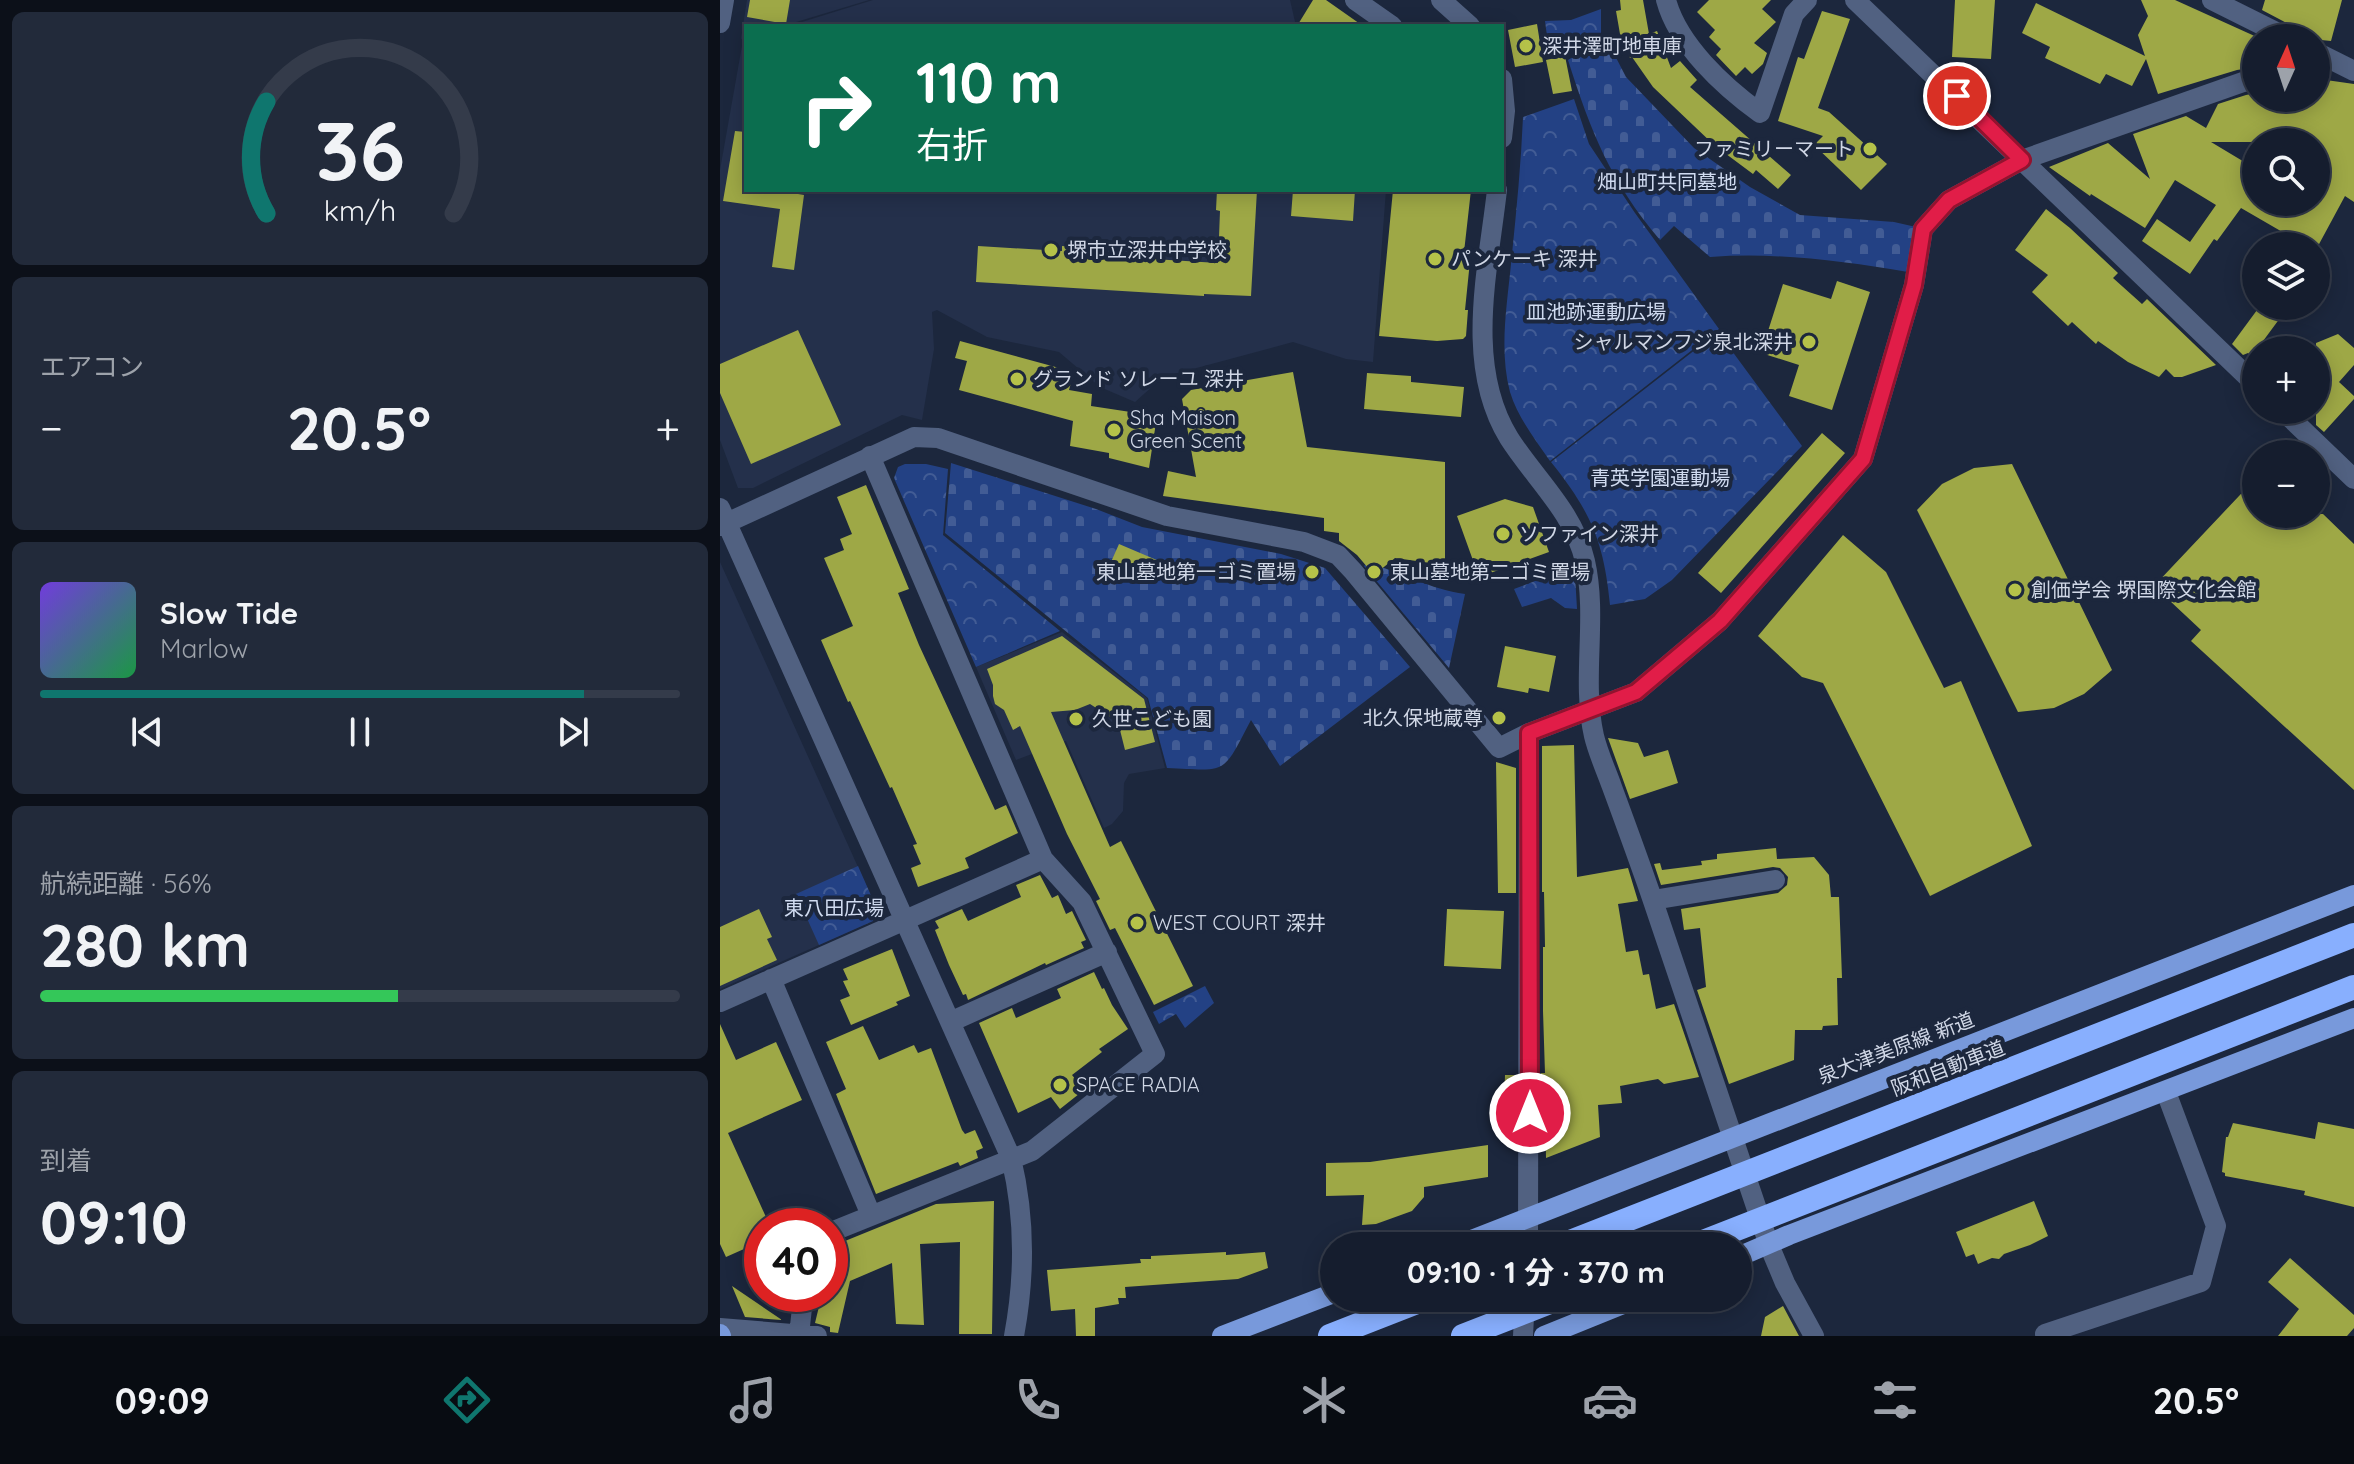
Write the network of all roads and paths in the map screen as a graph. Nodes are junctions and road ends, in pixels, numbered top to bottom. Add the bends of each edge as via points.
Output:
1 (724, 0) edge
2 (1355, 0) edge
3 (1441, 0) edge
4 (1666, 0) edge
5 (1807, 0) edge
6 (1855, 0) edge
7 (2212, 0) edge
8 (720, 23) edge
9 (1389, 24) edge
10 (1468, 24) edge
11 (2260, 24) edge
12 (2330, 58) edge
13 (2353, 69) edge
14 (2330, 70) edge
15 (2242, 82) edge
16 (2022, 160) junction
17 (1497, 192) edge
18 (2242, 372) edge
19 (2297, 424) edge
20 (870, 456) junction
21 (2354, 479) edge
22 (722, 519) edge
23 (1590, 709) junction
24 (1529, 733) junction
25 (1043, 859) junction
26 (1775, 880) dead end
27 (2354, 895) edge
28 (1653, 900) junction
29 (904, 920) junction
30 (2354, 935) edge
31 (1107, 952) junction
32 (771, 979) junction
33 (2354, 987) edge
34 (720, 1002) edge
35 (2354, 1018) edge
36 (950, 1022) junction
37 (2166, 1092) junction
38 (1733, 1138) junction
39 (1011, 1158) junction
40 (871, 1215) junction
41 (1530, 1218) junction
42 (848, 1225) edge
43 (1493, 1232) edge
44 (1529, 1232) edge
45 (1596, 1232) edge
46 (1729, 1232) edge
47 (1769, 1245) junction
48 (1752, 1252) edge
49 (1320, 1298) edge
50 (803, 1312) edge
51 (1391, 1312) edge
52 (1524, 1312) edge
53 (1524, 1312) edge
54 (1603, 1312) edge
55 (720, 1328) edge
56 (2045, 1334) dead end
57 (808, 1335) edge
58 (1014, 1336) edge
59 (1222, 1336) edge
60 (1330, 1336) edge
61 (1463, 1336) edge
62 (1523, 1336) edge
63 (1544, 1336) edge
64 (1814, 1336) edge

1 - 8 street
2 - 9 street
3 - 10 street
4 - 5 street via 1702,62 1760,113 1794,14
6 - 16 street
7 - 11 street
12 - 13 street
13 - 14 street
15 - 16 street
16 - 18 street
16 - 23 street via 1949,200 1923,229 1914,285 1863,459 1720,621 1636,692
17 - 23 street via 1481,346 1485,377 1510,439 1555,498 1584,561
19 - 21 street
20 - 22 street
20 - 24 street via 914,437 938,438 1167,516 1304,542 1338,555 1499,748
20 - 25 street
22 - 29 street
23 - 24 street
23 - 28 street via 1595,738
24 - 41 street
25 - 29 street
25 - 31 street via 1082,902
26 - 28 street
27 - 38 main road, 泉大津美原線 新道
28 - 38 street
29 - 32 street
29 - 36 street
30 - 45 highway, 阪和自動車道, bridge
31 - 36 street
31 - 39 street via 1155,1054 1032,1151
32 - 34 street
32 - 40 street
33 - 46 highway, bridge
35 - 37 main road
36 - 39 street
37 - 47 main road
37 - 56 street via 2216,1226 2201,1282
38 - 41 main road, 泉大津美原線 新道
38 - 47 street
39 - 40 street
39 - 58 street via 1019,1193 1022,1264
40 - 42 street
41 - 43 main road, 泉大津美原線 新道
41 - 44 street
47 - 48 main road
47 - 64 street
49 - 59 main road
50 - 57 street
51 - 60 highway
52 - 62 street
53 - 61 highway, bridge
54 - 63 main road
55 - 57 street

